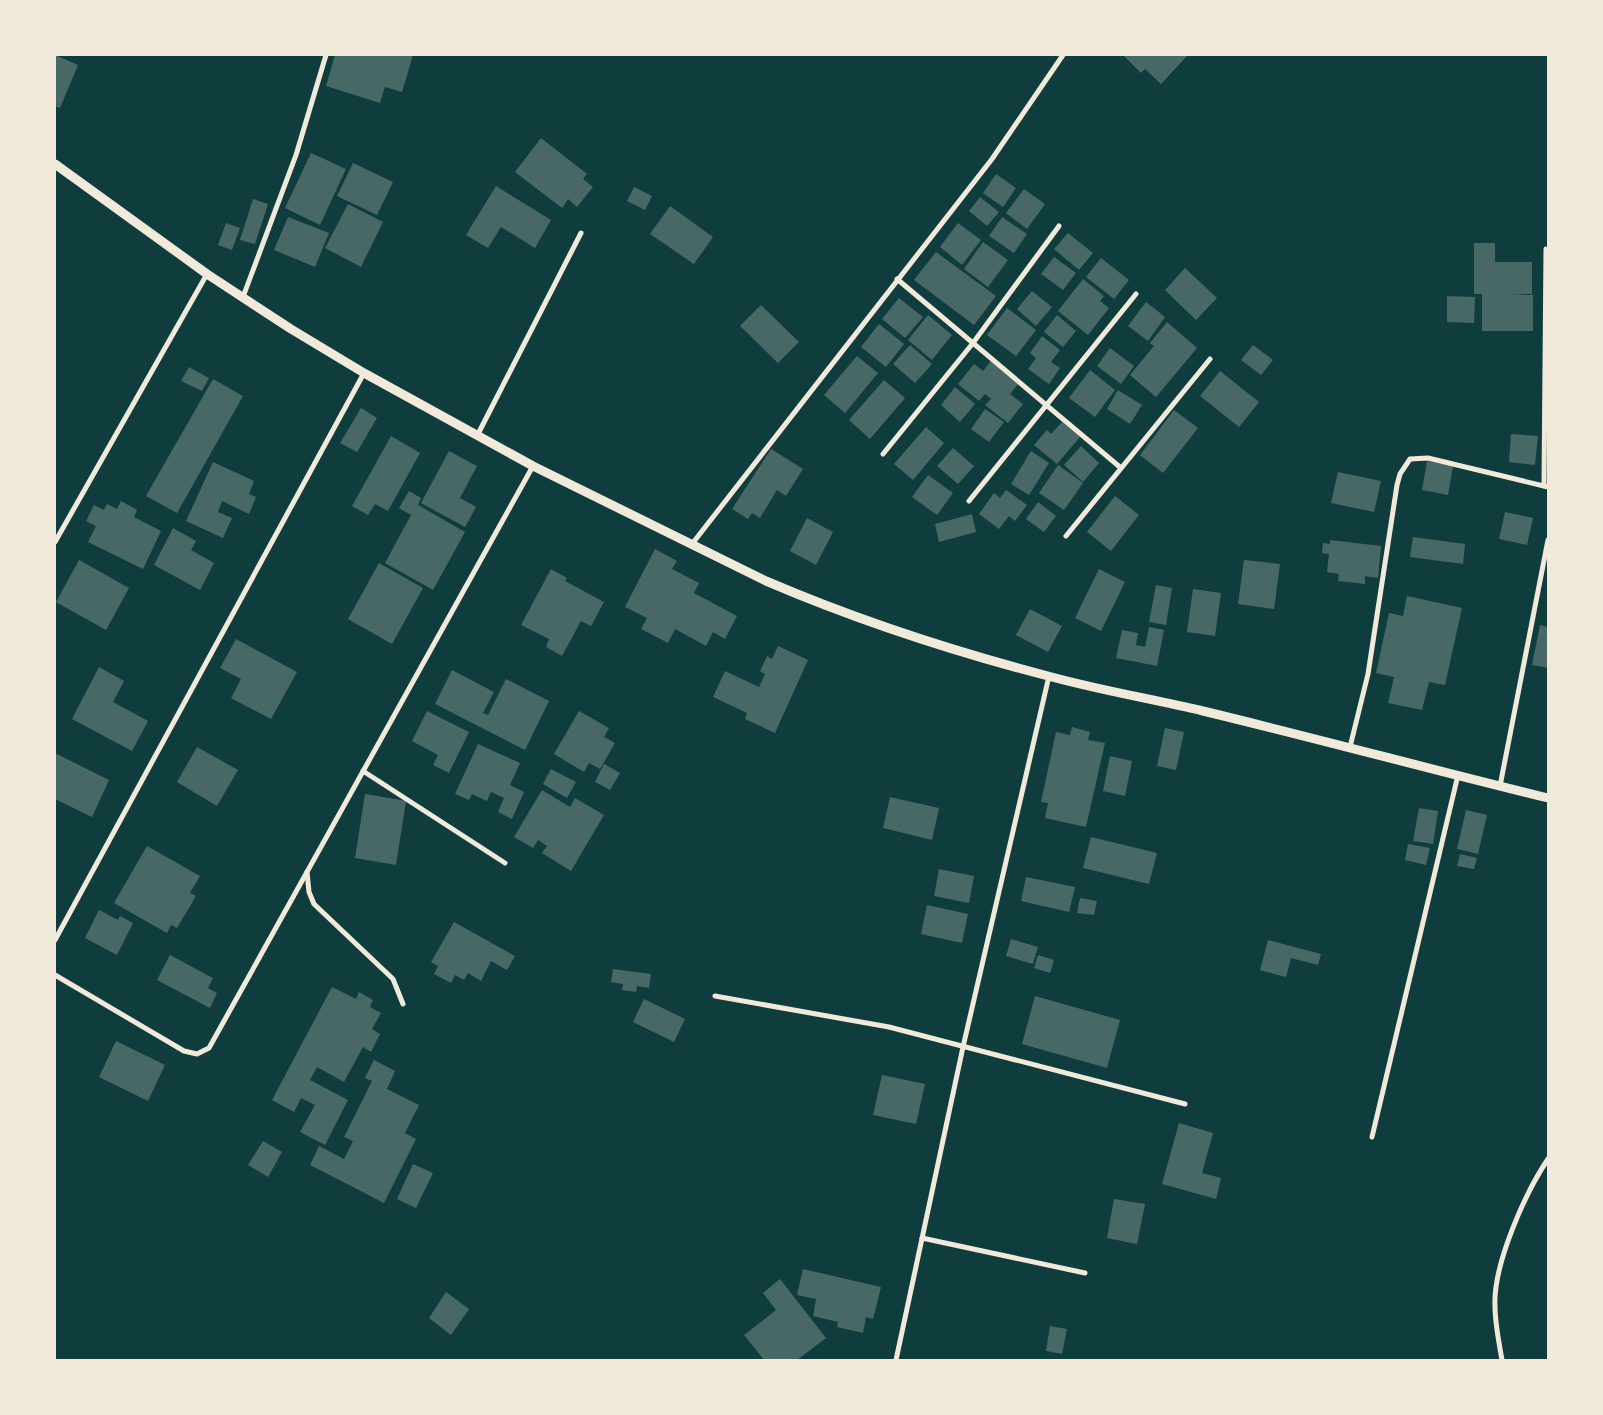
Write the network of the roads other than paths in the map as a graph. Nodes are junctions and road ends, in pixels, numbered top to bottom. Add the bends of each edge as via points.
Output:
1 (326, 55) edge
2 (1063, 55) edge
3 (55, 164) edge
4 (1059, 226) dead end
5 (581, 233) dead end
6 (1546, 249) dead end
7 (207, 274) junction
8 (897, 280) junction
9 (1136, 294) dead end
10 (243, 297) junction
11 (973, 343) junction
12 (1210, 359) dead end
13 (364, 373) junction
14 (1048, 405) junction
15 (477, 436) junction
16 (883, 454) dead end
17 (533, 466) junction
18 (1121, 468) junction
19 (1546, 487) edge
20 (969, 501) dead end
21 (1066, 536) dead end
22 (1548, 540) edge
23 (55, 542) edge
24 (692, 544) junction
25 (1049, 676) junction
26 (1350, 747) junction
27 (363, 770) junction
28 (1458, 774) junction
29 (1500, 786) junction
30 (1548, 798) edge
31 (505, 863) dead end
32 (307, 871) junction
33 (55, 940) edge
34 (55, 975) edge
35 (715, 996) dead end
36 (403, 1004) dead end
37 (963, 1047) junction
38 (1186, 1104) dead end
39 (1372, 1137) dead end
40 (1548, 1159) edge
41 (922, 1238) junction
42 (1085, 1274) dead end
43 (896, 1360) edge
44 (1502, 1360) edge

1 - 10 street via 296,155
2 - 8 street via 992,159
3 - 7 street
4 - 11 street
5 - 15 street
6 - 19 street
7 - 10 street
7 - 23 street
8 - 11 street
8 - 24 street
9 - 14 street
10 - 13 street
11 - 14 street
11 - 16 street
12 - 18 street
13 - 15 street
13 - 33 street
14 - 18 street
14 - 20 street
15 - 17 street
17 - 24 street
17 - 27 street
18 - 21 street
19 - 26 street via 1428,458 1410,459 1397,485 1368,674
22 - 29 street
24 - 25 street via 766,581 845,614
25 - 26 street
25 - 37 street
26 - 28 street
27 - 31 street
27 - 32 street
28 - 29 street
28 - 39 street
29 - 30 street
32 - 34 street via 204,1052 190,1054 175,1047
32 - 36 street via 314,904 393,979
35 - 37 street via 849,1018
37 - 38 street
37 - 41 street
40 - 44 street via 1526,1197 1500,1272 1494,1306
41 - 42 street
41 - 43 street

